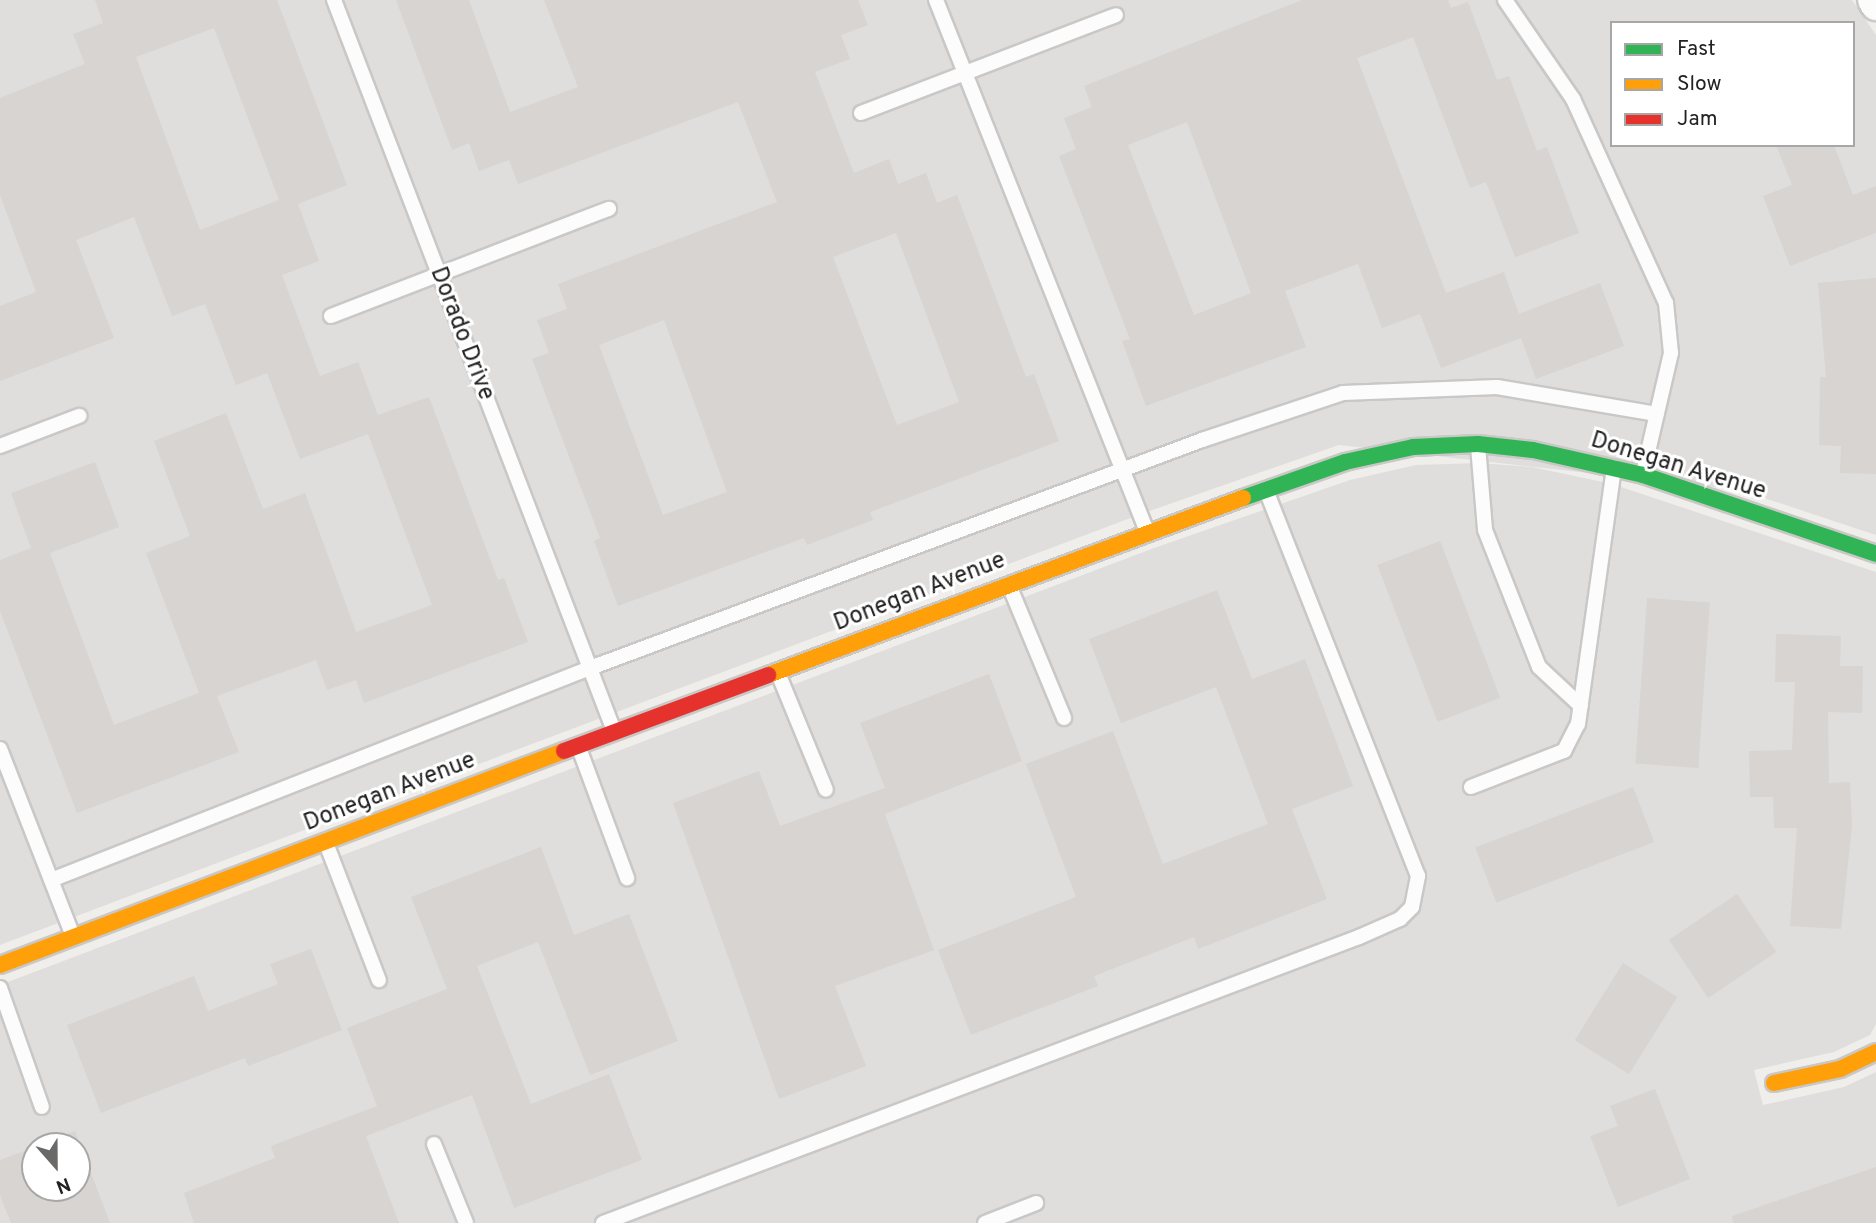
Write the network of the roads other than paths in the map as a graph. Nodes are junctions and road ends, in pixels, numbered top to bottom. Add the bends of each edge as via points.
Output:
1 (334, 0) edge
2 (936, 0) edge
3 (1505, 0) edge
4 (1873, 0) edge
5 (1876, 5) edge
6 (1115, 15) dead end
7 (964, 73) junction
8 (861, 113) dead end
9 (609, 209) dead end
10 (439, 274) junction
11 (331, 316) dead end
12 (1657, 414) junction
13 (79, 416) dead end
14 (1478, 444) junction
15 (0, 446) edge
16 (1614, 467) junction
17 (1123, 469) junction
18 (1643, 475) junction
19 (1265, 489) junction
20 (1147, 531) junction
21 (1876, 554) edge
22 (1008, 584) junction
23 (590, 668) junction
24 (778, 671) junction
25 (1581, 706) junction
26 (1064, 718) dead end
27 (615, 733) junction
28 (579, 747) junction
29 (0, 749) edge
30 (1471, 787) dead end
31 (826, 790) dead end
32 (326, 842) junction
33 (627, 878) dead end
34 (51, 880) junction
35 (73, 936) junction
36 (0, 965) edge
37 (379, 980) dead end
38 (0, 988) edge
39 (1876, 1052) edge
40 (1774, 1083) dead end
41 (42, 1107) dead end
42 (434, 1144) dead end
43 (1036, 1203) dead end
44 (466, 1223) edge
45 (603, 1223) edge
46 (985, 1223) edge

1 - 10 lane, Dorado Drive
2 - 7 lane
3 - 12 lane via 1573,99 1666,303 1671,353
4 - 5 street
6 - 7 lane
7 - 8 lane
7 - 17 lane
9 - 10 lane
10 - 11 lane
10 - 23 lane, Dorado Drive
12 - 17 lane via 1497,387 1343,393
12 - 18 lane
13 - 15 lane
14 - 16 street, Donegan Avenue
14 - 19 street, Donegan Avenue via 1413,447 1345,462
14 - 25 lane via 1485,530 1539,667
16 - 18 street, Donegan Avenue
16 - 25 lane
17 - 20 lane
17 - 23 lane
18 - 21 street, Donegan Avenue
19 - 20 street, Donegan Avenue
19 - 45 lane via 1418,876 1412,907 1400,919 1359,937
20 - 22 street, Donegan Avenue
22 - 24 street, Donegan Avenue
22 - 26 lane
23 - 27 lane, Dorado Drive
23 - 34 lane
24 - 27 street, Donegan Avenue
24 - 31 lane
25 - 30 lane via 1578,724 1564,751
27 - 28 street, Donegan Avenue
28 - 32 street, Donegan Avenue
28 - 33 lane
29 - 34 lane
32 - 35 street, Donegan Avenue
32 - 37 lane
34 - 35 lane
35 - 36 street, Donegan Avenue
38 - 41 lane
39 - 40 street via 1840,1069
42 - 44 lane
43 - 46 lane

